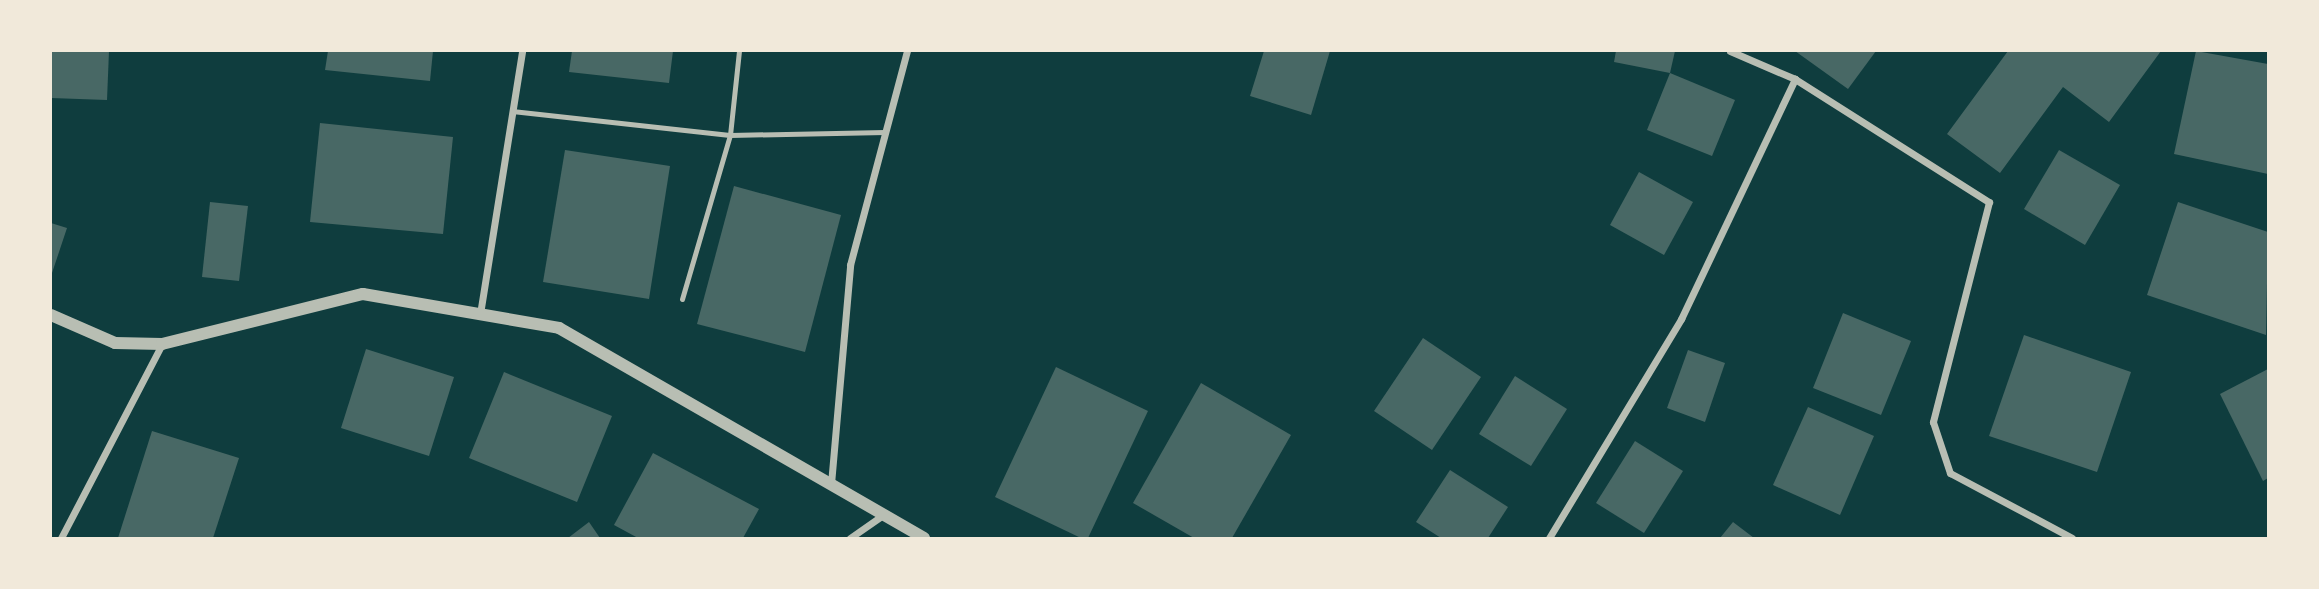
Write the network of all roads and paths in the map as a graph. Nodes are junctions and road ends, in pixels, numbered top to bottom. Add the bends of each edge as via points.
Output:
1 (522, 51) edge
2 (739, 51) edge
3 (907, 51) edge
4 (1730, 51) edge
5 (1795, 79) junction
6 (512, 111) junction
7 (885, 132) junction
8 (730, 135) junction
9 (682, 299) dead end
10 (480, 314) junction
11 (51, 315) edge
12 (162, 344) junction
13 (831, 485) junction
14 (883, 514) junction
15 (61, 538) edge
16 (850, 538) edge
17 (924, 538) edge
18 (1549, 538) edge
19 (2072, 538) edge

1 - 6 street
2 - 8 lane
3 - 7 street
4 - 5 street
5 - 18 street via 1681,319
5 - 19 street via 1989,202 1933,422 1950,473
6 - 8 lane
6 - 10 street
7 - 8 lane
7 - 13 street via 850,265
8 - 9 lane
10 - 12 street via 363,294
10 - 13 street via 559,328
11 - 12 street via 115,343
12 - 15 street
13 - 14 street
14 - 16 street
14 - 17 street

